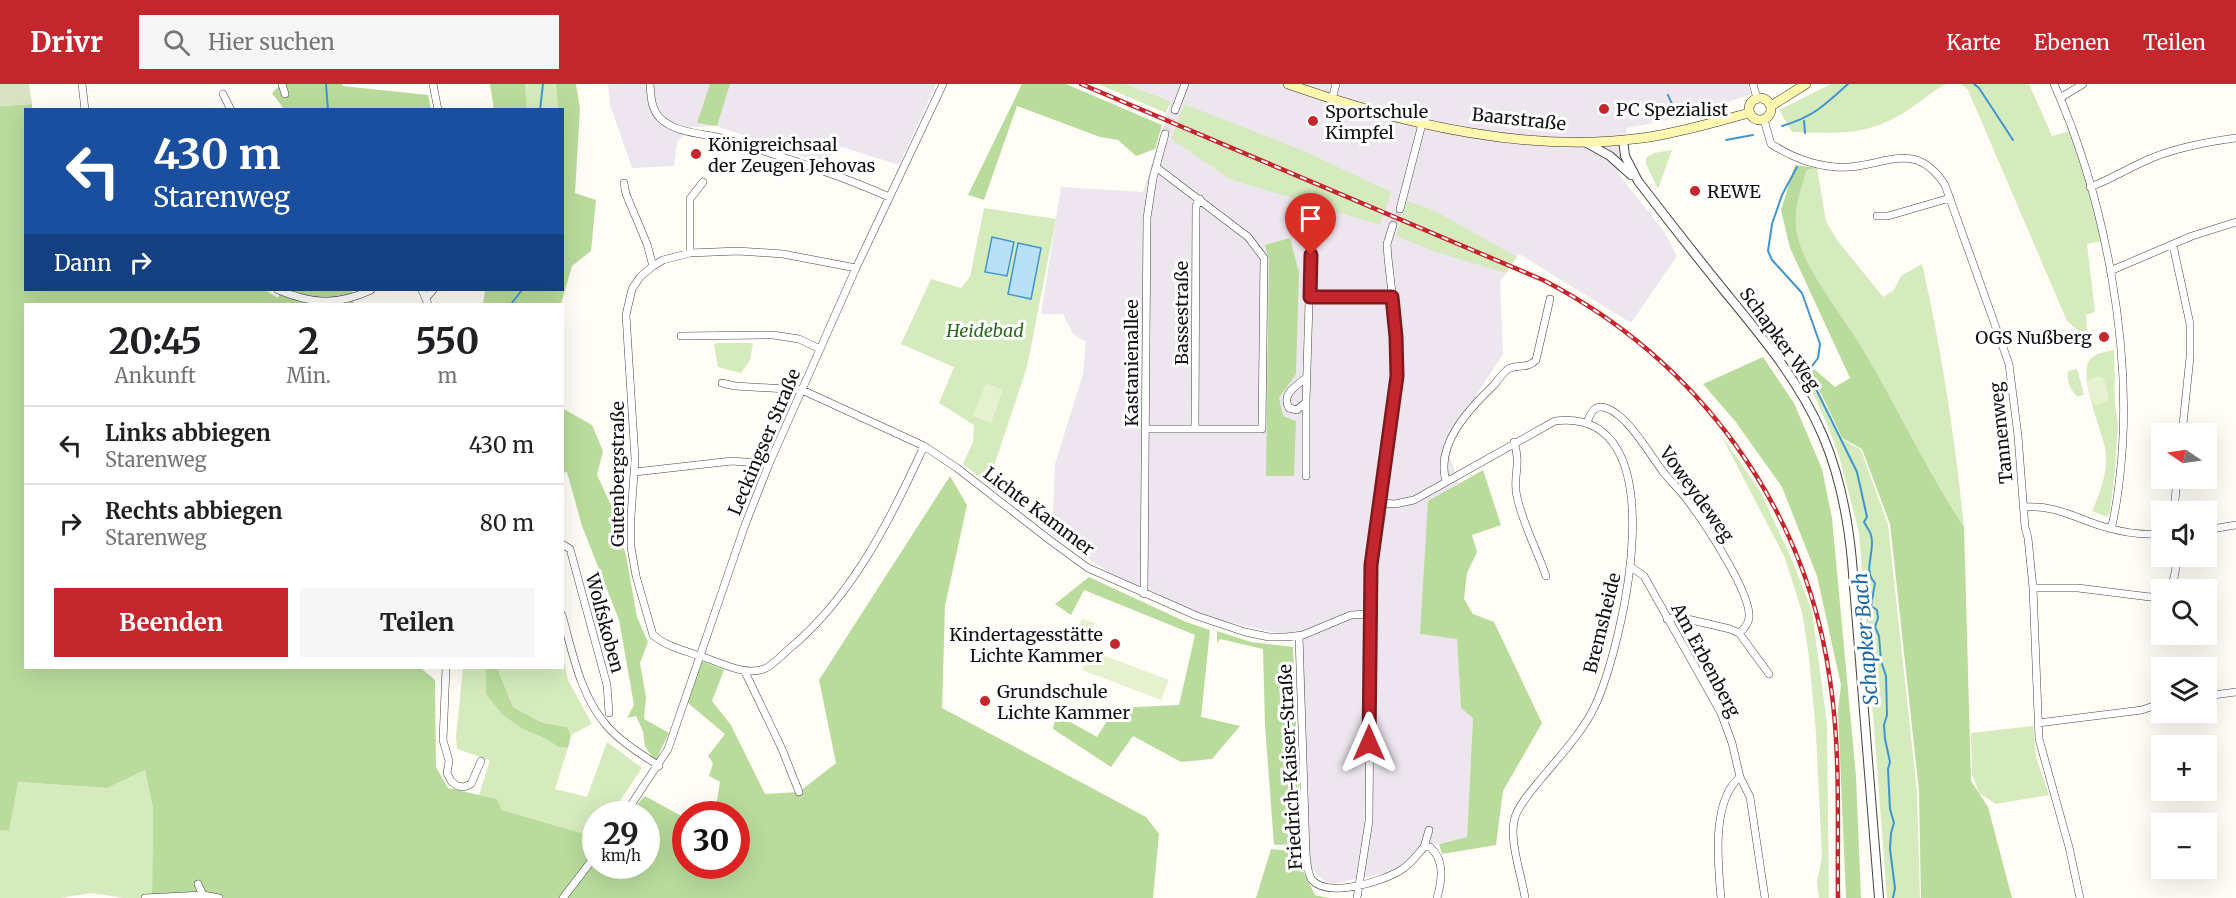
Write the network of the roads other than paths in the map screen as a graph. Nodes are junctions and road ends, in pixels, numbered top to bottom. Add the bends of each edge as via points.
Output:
1 (82, 84) edge
2 (282, 84) edge
3 (433, 84) edge
4 (650, 84) edge
5 (943, 84) edge
6 (1185, 84) edge
7 (1288, 84) edge
8 (1336, 84) edge
9 (1753, 84) edge
10 (1806, 84) edge
11 (2054, 84) edge
12 (2083, 84) edge
13 (223, 94) dead end
14 (285, 94) dead end
15 (1757, 98) junction
16 (2060, 98) junction
17 (1332, 99) junction
18 (1771, 106) junction
19 (85, 108) edge
20 (230, 108) edge
21 (438, 108) edge
22 (1175, 110) tunnel mouth
23 (1749, 113) junction
24 (1764, 120) junction
25 (1422, 123) junction
26 (1165, 134) tunnel mouth
27 (2236, 138) edge
28 (1623, 140) junction
29 (1585, 142) junction
30 (1156, 167) junction
31 (1638, 181) junction
32 (704, 182) dead end
33 (624, 183) dead end
34 (2090, 187) junction
35 (889, 197) junction
36 (1950, 198) junction
37 (1200, 199) junction
38 (1400, 209) tunnel mouth
39 (1876, 216) dead end
40 (2236, 222) edge
41 (1394, 225) tunnel mouth
42 (1311, 237) dead end
43 (2173, 245) junction
44 (690, 253) junction
45 (653, 266) junction
46 (856, 268) junction
47 (2110, 271) junction
48 (281, 291) edge
49 (368, 291) edge
50 (1310, 297) junction
51 (1392, 297) junction
52 (1550, 299) dead end
53 (681, 336) dead end
54 (820, 349) junction
55 (1306, 378) junction
56 (722, 382) dead end
57 (802, 390) junction
58 (1306, 402) junction
59 (1587, 422) junction
60 (2182, 423) edge
61 (1195, 428) junction
62 (1146, 429) junction
63 (1514, 442) junction
64 (924, 446) junction
65 (769, 464) junction
66 (635, 472) junction
67 (1306, 476) dead end
68 (1446, 481) junction
69 (1380, 503) junction
70 (2023, 507) junction
71 (2236, 525) edge
72 (2217, 528) edge
73 (2111, 529) junction
74 (2151, 534) edge
75 (564, 545) edge
76 (1631, 567) junction
77 (1546, 576) dead end
78 (2033, 588) junction
79 (1144, 594) junction
80 (2151, 597) edge
81 (1370, 614) junction
82 (1667, 620) junction
83 (564, 622) edge
84 (1739, 633) junction
85 (1299, 636) junction
86 (701, 656) junction
87 (446, 669) edge
88 (745, 672) junction
89 (1769, 674) dead end
90 (2236, 692) edge
91 (2217, 695) edge
92 (2151, 707) edge
93 (609, 714) dead end
94 (2038, 723) junction
95 (481, 761) dead end
96 (659, 766) junction
97 (1740, 777) junction
98 (799, 792) dead end
99 (634, 801) edge
100 (1429, 830) dead end
101 (1424, 847) junction
102 (582, 873) edge
103 (198, 884) dead end
104 (1359, 888) junction
105 (203, 895) junction
106 (145, 898) edge
107 (219, 898) edge
108 (563, 898) edge
109 (1357, 898) edge
110 (1437, 898) edge
111 (1525, 898) edge
112 (1721, 898) edge
113 (1765, 898) edge
114 (1879, 898) edge
115 (2080, 898) edge

1 - 19 street
2 - 14 street
3 - 21 street
4 - 35 street via 652,108 668,124 727,139
5 - 35 street, Leckingser Straße
6 - 22 street
7 - 17 main road, Baarstraße
8 - 17 street
9 - 15 street
10 - 18 main road
11 - 16 street
12 - 16 street
13 - 20 street
15 - 18 main road via 1767,100
15 - 23 main road via 1751,102
16 - 34 street
17 - 25 main road, Baarstraße
18 - 24 main road via 1771,113
23 - 24 main road via 1754,119
23 - 28 main road, Baarstraße via 1670,134
24 - 36 street, Tannenweg via 1771,144 1792,158 1846,167 1906,157 1924,162 1936,171
25 - 29 main road, Baarstraße via 1496,135
25 - 38 street
26 - 30 street, Kastanienallee
27 - 34 street via 2161,155
28 - 29 main road, Baarstraße
28 - 31 street, Schapker Weg via 1625,156
29 - 31 street, Schapker Weg via 1610,156
30 - 37 street
30 - 62 street, Kastanienallee via 1147,218
31 - 114 street, Schapker Weg via 1783,364 1807,402 1833,460 1851,552
32 - 44 street via 690,199
33 - 45 street
34 - 47 street
35 - 46 street, Leckingser Straße
36 - 39 street
36 - 70 street, Tannenweg via 2009,364
37 - 61 street, Bassestraße via 1196,207
37 - 61 street via 1248,237 1264,258 1262,429
40 - 43 street
41 - 51 street via 1387,244
42 - 50 street
43 - 47 street
43 - 60 street via 2190,324
44 - 45 street, Gutenbergstraße
44 - 46 street, Gutenbergstraße via 774,254
45 - 66 street, Gutenbergstraße via 636,282 627,303
46 - 54 street, Leckingser Straße
47 - 73 street via 2124,411
48 - 49 street via 330,302
50 - 51 street
50 - 55 street
51 - 69 street via 1398,356 1396,392
52 - 68 street via 1536,360 1509,369 1464,417 1448,447 1443,471
53 - 54 street via 773,335 799,339
54 - 57 street, Leckingser Straße
55 - 58 street
55 - 58 street via 1289,393 1286,404 1297,410
56 - 57 street
57 - 64 street, Lichte Kammer
57 - 65 street, Leckingser Straße
58 - 67 street
59 - 63 street via 1555,421
59 - 76 street, Bremsheide via 1615,445 1628,473
59 - 84 street, Voweydeweg via 1596,408 1612,411 1687,499 1738,582 1749,619
61 - 62 street
62 - 79 street, Kastanienallee
63 - 68 street
63 - 77 street via 1519,455 1517,499
64 - 79 street, Lichte Kammer via 1086,566
64 - 88 street via 903,493 830,609 765,668
65 - 66 street via 732,461
65 - 86 street, Leckingser Straße
66 - 86 street, Gutenbergstraße via 631,547 650,628 659,641
68 - 69 street via 1414,500
69 - 81 street via 1372,550
70 - 73 street via 2052,508
70 - 78 street, Tannenweg
71 - 72 street
73 - 74 street
75 - 93 street, Wolfskoben via 570,549 607,685
76 - 82 street, Am Erbenberg via 1644,576
76 - 111 street, Bremsheide via 1613,652 1595,706 1515,818 1514,839
78 - 80 street via 2078,588
78 - 94 street, Tannenweg
79 - 85 street, Lichte Kammer via 1245,632 1269,637
81 - 85 street, Lichte Kammer via 1351,615
81 - 104 street via 1369,820
82 - 84 street via 1679,617
82 - 97 street, Am Erbenberg via 1721,713
83 - 96 street via 578,674 596,712 616,735
84 - 89 street
85 - 104 street, Friedrich-Kaiser-Straße via 1309,875 1315,885 1326,891
86 - 88 street, Gutenbergstraße
86 - 96 street, Leckingser Straße
87 - 95 street via 443,740 451,781 457,786 471,784
88 - 98 street
90 - 91 street
92 - 94 street
94 - 115 street, Tannenweg
96 - 99 street, Leckingser Straße
97 - 112 street via 1725,797 1719,832
97 - 113 street, Am Erbenberg via 1750,797
100 - 101 street
101 - 104 street, Friedrich-Kaiser-Straße via 1401,870
101 - 110 street via 1430,847 1440,861
102 - 108 street
103 - 105 street
104 - 109 street
105 - 106 street
105 - 107 street

